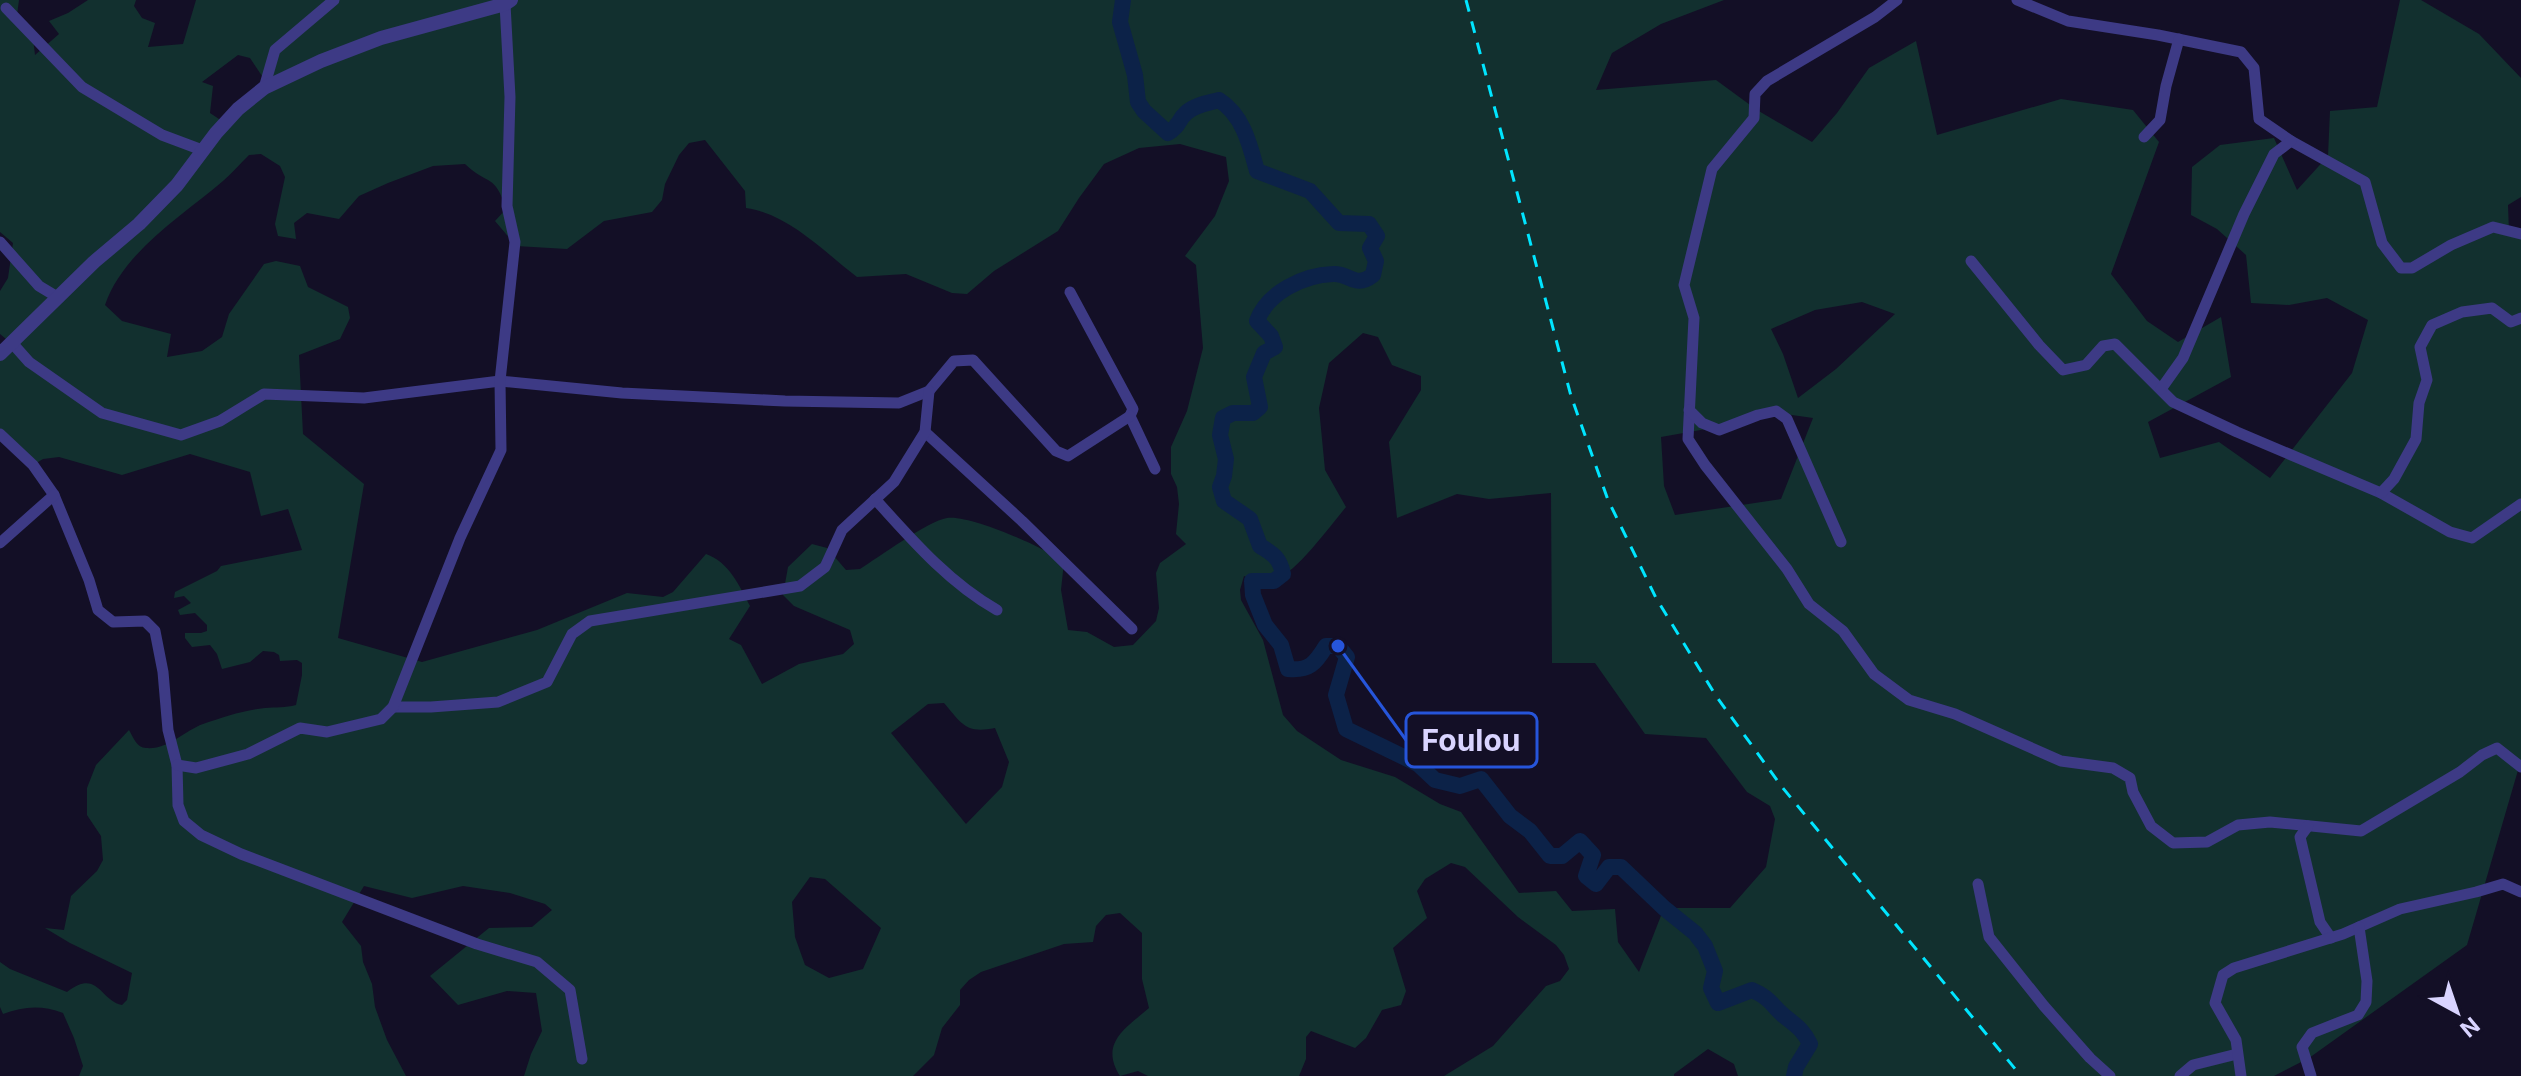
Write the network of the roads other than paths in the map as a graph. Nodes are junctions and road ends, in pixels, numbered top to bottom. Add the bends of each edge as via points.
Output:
1 (334, 0) edge
2 (1897, 0) edge
3 (2017, 0) edge
4 (508, 2) edge
5 (6, 8) dead end
6 (2179, 39) junction
7 (264, 88) junction
8 (2144, 137) dead end
9 (2291, 141) junction
10 (202, 150) junction
11 (2521, 234) edge
12 (0, 242) edge
13 (1971, 261) dead end
14 (1070, 292) dead end
15 (59, 298) junction
16 (2521, 318) edge
17 (13, 344) junction
18 (0, 354) edge
19 (500, 381) junction
20 (2161, 389) junction
21 (929, 391) junction
22 (1689, 410) junction
23 (1130, 416) junction
24 (925, 432) junction
25 (0, 434) edge
26 (1155, 469) dead end
27 (2381, 493) junction
28 (54, 495) junction
29 (875, 499) junction
30 (2521, 504) edge
31 (1841, 542) dead end
32 (0, 543) edge
33 (997, 610) dead end
34 (1132, 629) dead end
35 (393, 707) junction
36 (177, 765) junction
37 (2521, 767) edge
38 (2308, 826) junction
39 (1978, 884) dead end
40 (2521, 892) edge
41 (2359, 927) junction
42 (2331, 938) junction
43 (2237, 1054) junction
44 (582, 1059) dead end
45 (2110, 1076) edge
46 (2180, 1076) edge
47 (2241, 1076) edge
48 (2311, 1076) edge

1 - 7 street via 275,50
2 - 22 street via 1767,81 1755,94 1754,118 1712,169 1684,285 1694,318
3 - 6 street via 2068,21
4 - 7 street via 381,38
4 - 19 street via 507,206 515,242
5 - 10 street via 82,87 162,135
6 - 8 street via 2160,120
6 - 9 street via 2241,52 2254,68 2259,119
7 - 10 street
9 - 11 street via 2365,182 2382,243 2401,268 2412,268 2493,227
9 - 20 street via 2274,154 2183,358
10 - 15 street via 149,215
12 - 15 street via 39,286
13 - 20 street via 2063,370 2086,365 2103,346 2115,344
14 - 23 street via 1133,409
15 - 17 street
16 - 27 street via 2511,322 2492,308 2462,312 2432,325 2420,347 2427,380 2416,439
17 - 18 street
17 - 19 street via 29,362 102,413 181,435 220,421 264,394 364,398
19 - 21 street via 785,401 899,403
19 - 35 street via 501,450
20 - 27 street via 2173,402 2211,420
21 - 23 street via 954,361 973,360 1056,451 1068,456
21 - 24 street
22 - 31 street via 1719,430 1776,411 1787,419
22 - 38 street via 1688,439 1809,604 1843,631 1874,674 1909,700 1955,714 2061,761 2113,768 2130,778 2151,826 2173,843 2207,842 2238,825
23 - 26 street
24 - 29 street via 894,482
24 - 34 street
25 - 28 street via 33,465
27 - 30 street via 2450,532 2472,538
28 - 32 street
28 - 36 street via 98,610 113,622 145,621 155,631
29 - 33 street via 923,551
29 - 35 street via 842,530 825,567 800,586 590,621 572,634 547,682 498,702
35 - 36 street via 381,719 327,732 300,728 248,754 196,768
36 - 44 street via 178,805 184,821 201,835 477,944 537,962 570,990
37 - 38 street via 2497,748 2361,831
38 - 42 street via 2300,837 2306,868 2320,922
39 - 45 street via 1989,937
40 - 41 street via 2503,884 2400,909
41 - 42 street
41 - 48 street via 2366,1002 2358,1015 2312,1033 2302,1047
42 - 43 street via 2223,975 2215,1003 2236,1040
43 - 46 street via 2193,1065
43 - 47 street

